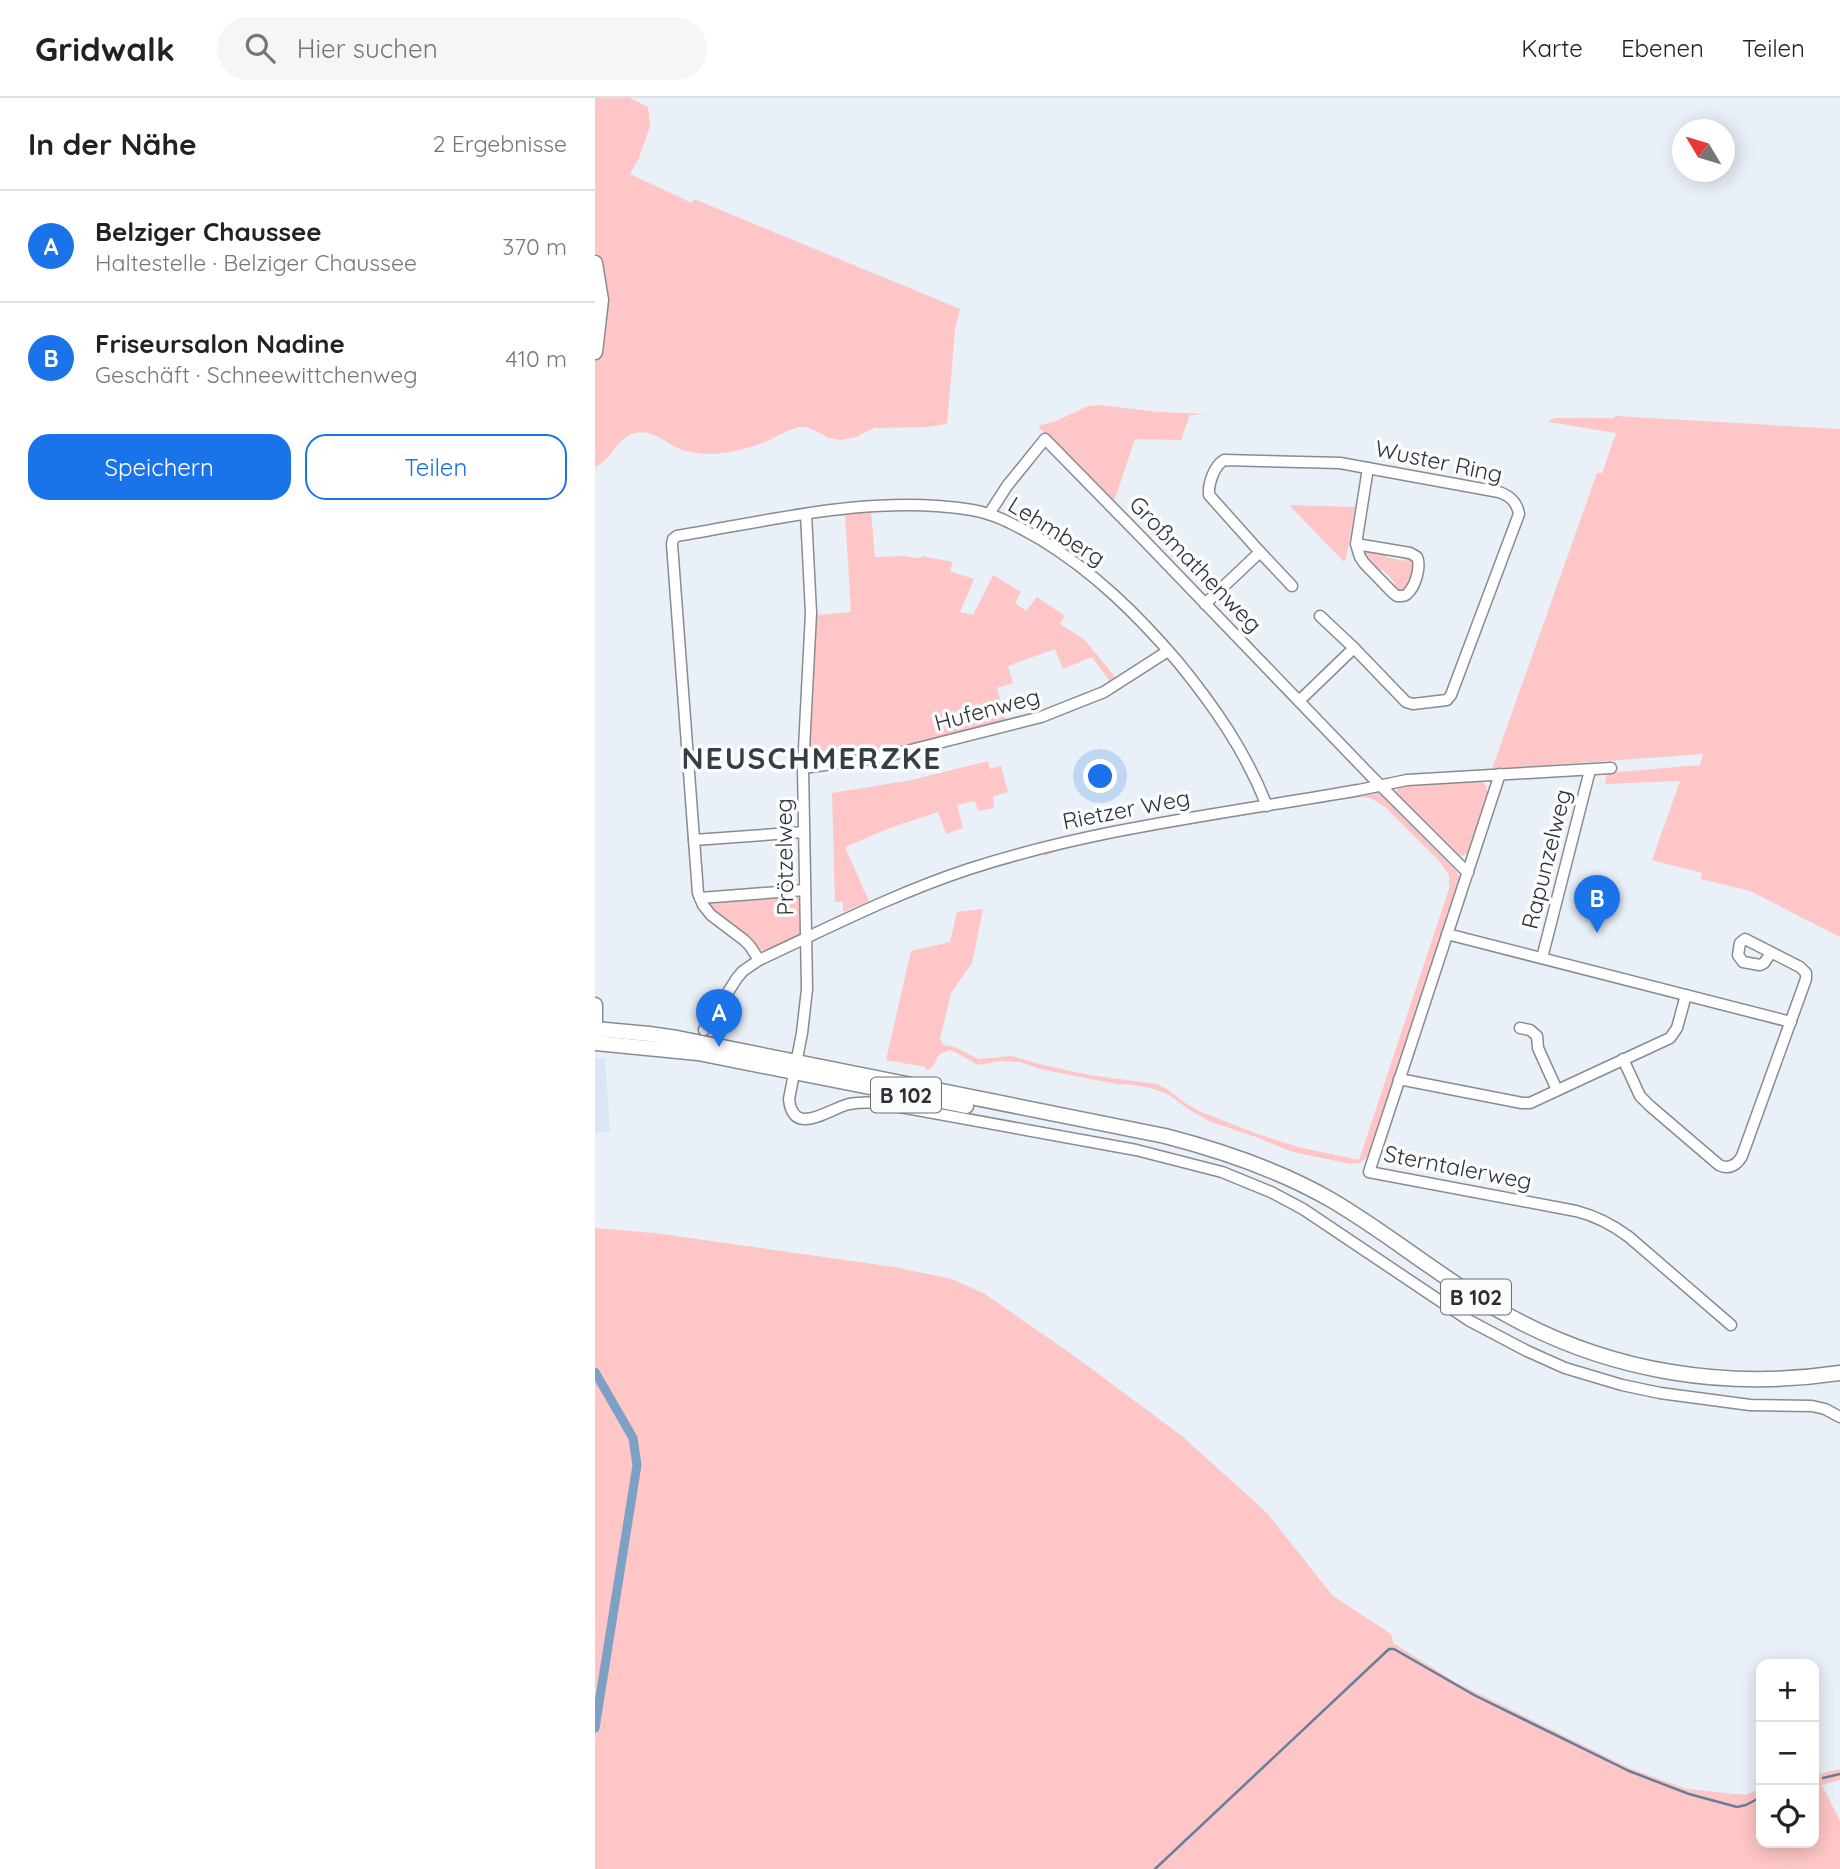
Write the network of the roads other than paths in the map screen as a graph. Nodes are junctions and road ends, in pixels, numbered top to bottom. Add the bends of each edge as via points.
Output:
1 (595, 263) edge
2 (595, 352) edge
3 (1367, 468) junction
4 (806, 514) junction
5 (989, 514) junction
6 (1356, 544) junction
7 (1260, 552) junction
8 (1292, 586) dead end
9 (1205, 604) junction
10 (1320, 616) dead end
11 (1354, 648) junction
12 (1168, 651) junction
13 (1299, 701) junction
14 (803, 768) junction
15 (1611, 768) dead end
16 (1590, 770) junction
17 (1500, 774) junction
18 (1381, 785) junction
19 (1267, 806) junction
20 (804, 832) junction
21 (694, 840) junction
22 (1468, 873) junction
23 (805, 890) junction
24 (700, 898) junction
25 (1447, 934) junction
26 (806, 938) junction
27 (1771, 953) dead end
28 (1542, 958) junction
29 (759, 960) junction
30 (1686, 995) junction
31 (595, 1005) edge
32 (1791, 1022) junction
33 (1520, 1028) dead end
34 (704, 1030) dead end
35 (595, 1035) edge
36 (1623, 1059) junction
37 (795, 1068) junction
38 (1399, 1079) junction
39 (1557, 1090) junction
40 (1731, 1325) dead end
41 (1840, 1373) edge
42 (1839, 1417) edge

1 - 2 main road via 601,300
3 - 6 street
3 - 7 street, Wuster Ring via 1221,461 1209,495
3 - 11 street, Wuster Ring via 1499,492 1516,503 1519,514 1447,700 1406,702
4 - 5 street, Lehmberg via 908,505
4 - 14 street, Prötzelweg via 811,632
4 - 21 street, Lehmberg via 673,538
5 - 9 street, Großmathenweg via 1045,439
5 - 12 street, Lehmberg via 1036,537 1084,569
6 - 6 street via 1417,557 1420,566 1411,590 1397,596 1393,593 1364,563
7 - 8 street, Wuster Ring
7 - 9 street
9 - 13 street, Großmathenweg
10 - 11 street, Wuster Ring
11 - 13 street
12 - 14 street, Hufenweg via 1104,692 1041,717 883,757
12 - 19 street, Lehmberg via 1230,732
13 - 18 street, Großmathenweg
14 - 20 street, Prötzelweg
15 - 16 street, Rietzer Weg
16 - 17 street, Rietzer Weg
16 - 28 street, Rapunzelweg
17 - 18 street, Rietzer Weg
17 - 22 street, Sterntalerweg
18 - 19 street, Rietzer Weg
18 - 22 street
19 - 26 street, Rietzer Weg via 1084,837 988,863 918,887
20 - 21 street
20 - 23 street, Prötzelweg
21 - 24 street
22 - 25 street, Sterntalerweg
23 - 24 street
23 - 26 street, Prötzelweg
24 - 29 street via 711,915 744,940
25 - 28 street
25 - 38 street, Sterntalerweg
26 - 29 street, Rietzer Weg
26 - 37 street, Prötzelweg via 805,1011
27 - 32 street via 1803,969 1807,976
28 - 30 street
29 - 34 street, Rietzer Weg via 737,978
30 - 32 street
30 - 36 street via 1673,1035
31 - 35 main road
32 - 36 street via 1742,1156 1729,1167 1717,1163 1643,1100
33 - 39 street via 1537,1036
35 - 37 main road, B 102
36 - 39 street
37 - 41 main road, B 102 via 1165,1136 1253,1163 1314,1191 1482,1301 1537,1331 1627,1364 1704,1377 1763,1380
37 - 42 street, Prötzelweg via 790,1105 800,1118 810,1120 849,1104 884,1104 1136,1150 1203,1167 1303,1209 1469,1321 1565,1368 1660,1393 1750,1405 1812,1406
38 - 39 street via 1526,1103
38 - 40 street, Sterntalerweg via 1369,1172 1595,1217 1629,1237

